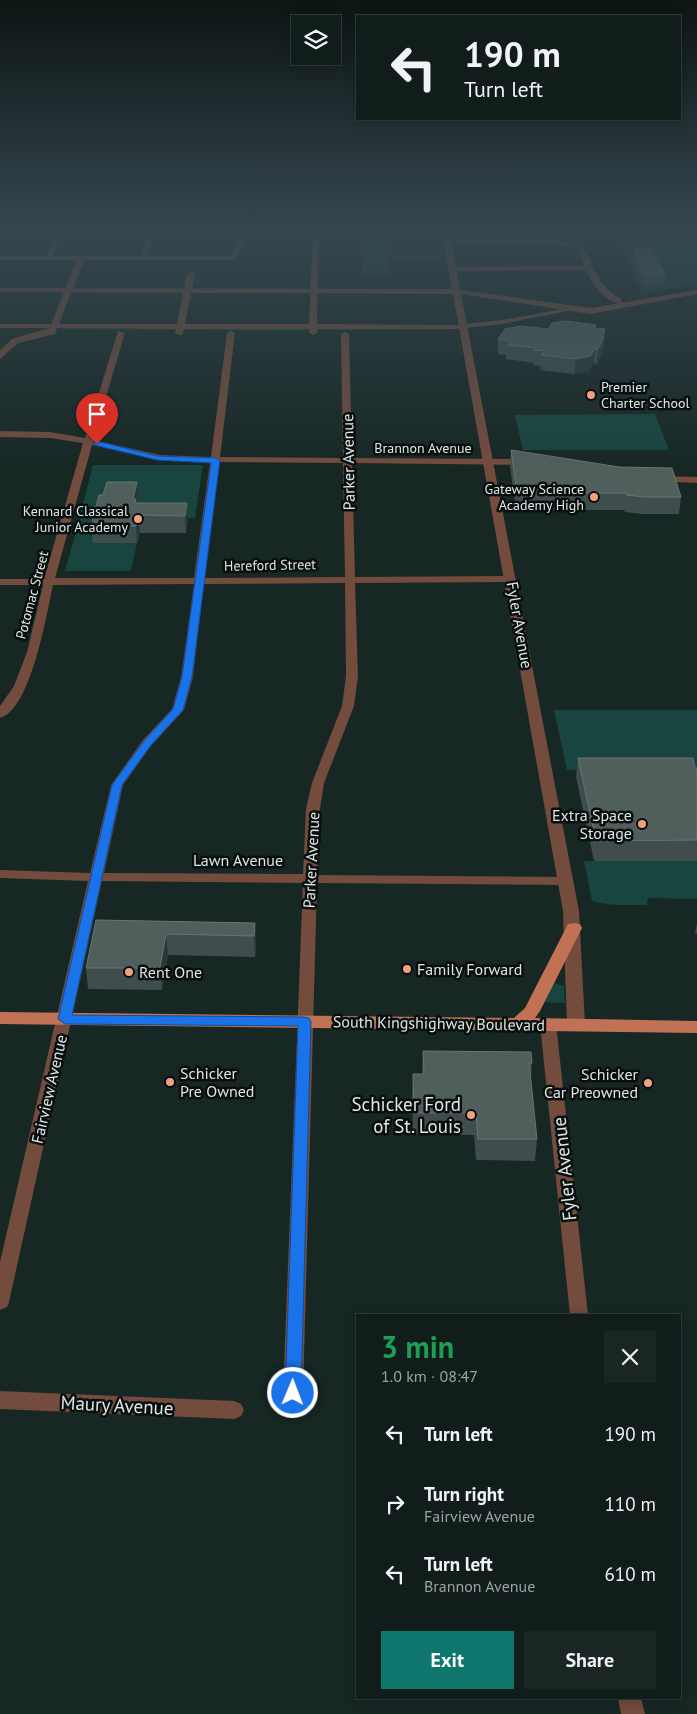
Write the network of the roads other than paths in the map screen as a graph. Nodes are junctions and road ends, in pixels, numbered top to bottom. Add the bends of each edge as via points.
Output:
1 (61, 308) edge
2 (184, 308) edge
3 (314, 308) edge
4 (460, 308) edge
5 (579, 308) joint
6 (608, 308) edge
7 (591, 311) junction
8 (0, 326) edge
9 (18, 326) junction
10 (44, 326) junction
11 (31, 328) junction
12 (53, 329) junction
13 (464, 329) junction
14 (179, 330) junction
15 (313, 331) junction
16 (121, 333) junction
17 (231, 333) junction
18 (345, 334) junction
19 (3, 336) dead end
20 (0, 357) edge
21 (0, 434) edge
22 (90, 442) junction
23 (216, 460) junction
24 (348, 461) junction
25 (488, 461) junction
26 (539, 464) edge
27 (651, 480) edge
28 (697, 480) edge
29 (350, 579) junction
30 (511, 579) junction
31 (49, 581) junction
32 (198, 581) junction
33 (0, 582) edge
34 (0, 714) edge
35 (0, 874) edge
36 (96, 877) junction
37 (309, 878) junction
38 (566, 881) junction
39 (574, 928) junction
40 (0, 1018) edge
41 (65, 1019) junction
42 (304, 1022) junction
43 (519, 1023) junction
44 (548, 1024) junction
45 (576, 1024) junction
46 (697, 1027) edge
47 (0, 1302) edge
48 (579, 1314) edge
49 (293, 1393) dead end
50 (0, 1400) edge
51 (234, 1410) dead end
52 (630, 1699) edge
53 (633, 1714) edge

1 - 12 street
2 - 14 street
3 - 15 street
4 - 13 street, Fyler Avenue
5 - 7 street
5 - 13 street
6 - 7 street
7 - 13 street via 497,328
8 - 9 street
9 - 10 street
9 - 11 street
10 - 11 street
10 - 12 street
11 - 12 street
11 - 19 street
12 - 14 street
12 - 16 street
12 - 20 street via 12,342
13 - 15 street
13 - 18 street
13 - 25 street, Fyler Avenue
14 - 15 street
14 - 16 street
14 - 17 street
15 - 17 street
15 - 18 street
16 - 22 street, Potomac Street
17 - 23 street, Fairview Avenue
18 - 24 street, Parker Avenue
21 - 22 street, Brannon Avenue via 41,434
22 - 23 street, Brannon Avenue via 157,458
22 - 31 street, Potomac Street
23 - 24 street, Brannon Avenue
23 - 32 street, Fairview Avenue
24 - 25 street, Brannon Avenue
24 - 29 street, Parker Avenue
25 - 26 street, Brannon Avenue
25 - 30 street, Fyler Avenue
27 - 28 street
29 - 30 street, Hereford Street
29 - 32 street, Hereford Street
29 - 37 street, Parker Avenue via 352,676 348,706 318,784 313,809
30 - 38 street, Fyler Avenue
31 - 32 street, Hereford Street
31 - 33 street, Hereford Street
31 - 34 street, Potomac Street via 24,678
32 - 36 street, Fairview Avenue via 187,677 178,710 147,743 117,785
35 - 36 street, Lawn Avenue
36 - 37 street, Lawn Avenue
36 - 41 street, Fairview Avenue
37 - 38 street, Lawn Avenue
37 - 42 street, Parker Avenue
38 - 39 street, Fyler Avenue
39 - 43 main road via 532,1010
39 - 45 street, Fyler Avenue via 572,960
40 - 41 main road, South Kingshighway Boulevard
41 - 42 main road, South Kingshighway Boulevard
41 - 47 street, Fairview Avenue
42 - 43 main road, South Kingshighway Boulevard
42 - 49 street, Parker Avenue
43 - 44 main road, South Kingshighway Boulevard
44 - 45 main road, South Kingshighway Boulevard
44 - 48 street, Fyler Avenue
45 - 46 main road, South Kingshighway Boulevard
50 - 51 street, Maury Avenue
52 - 53 street

